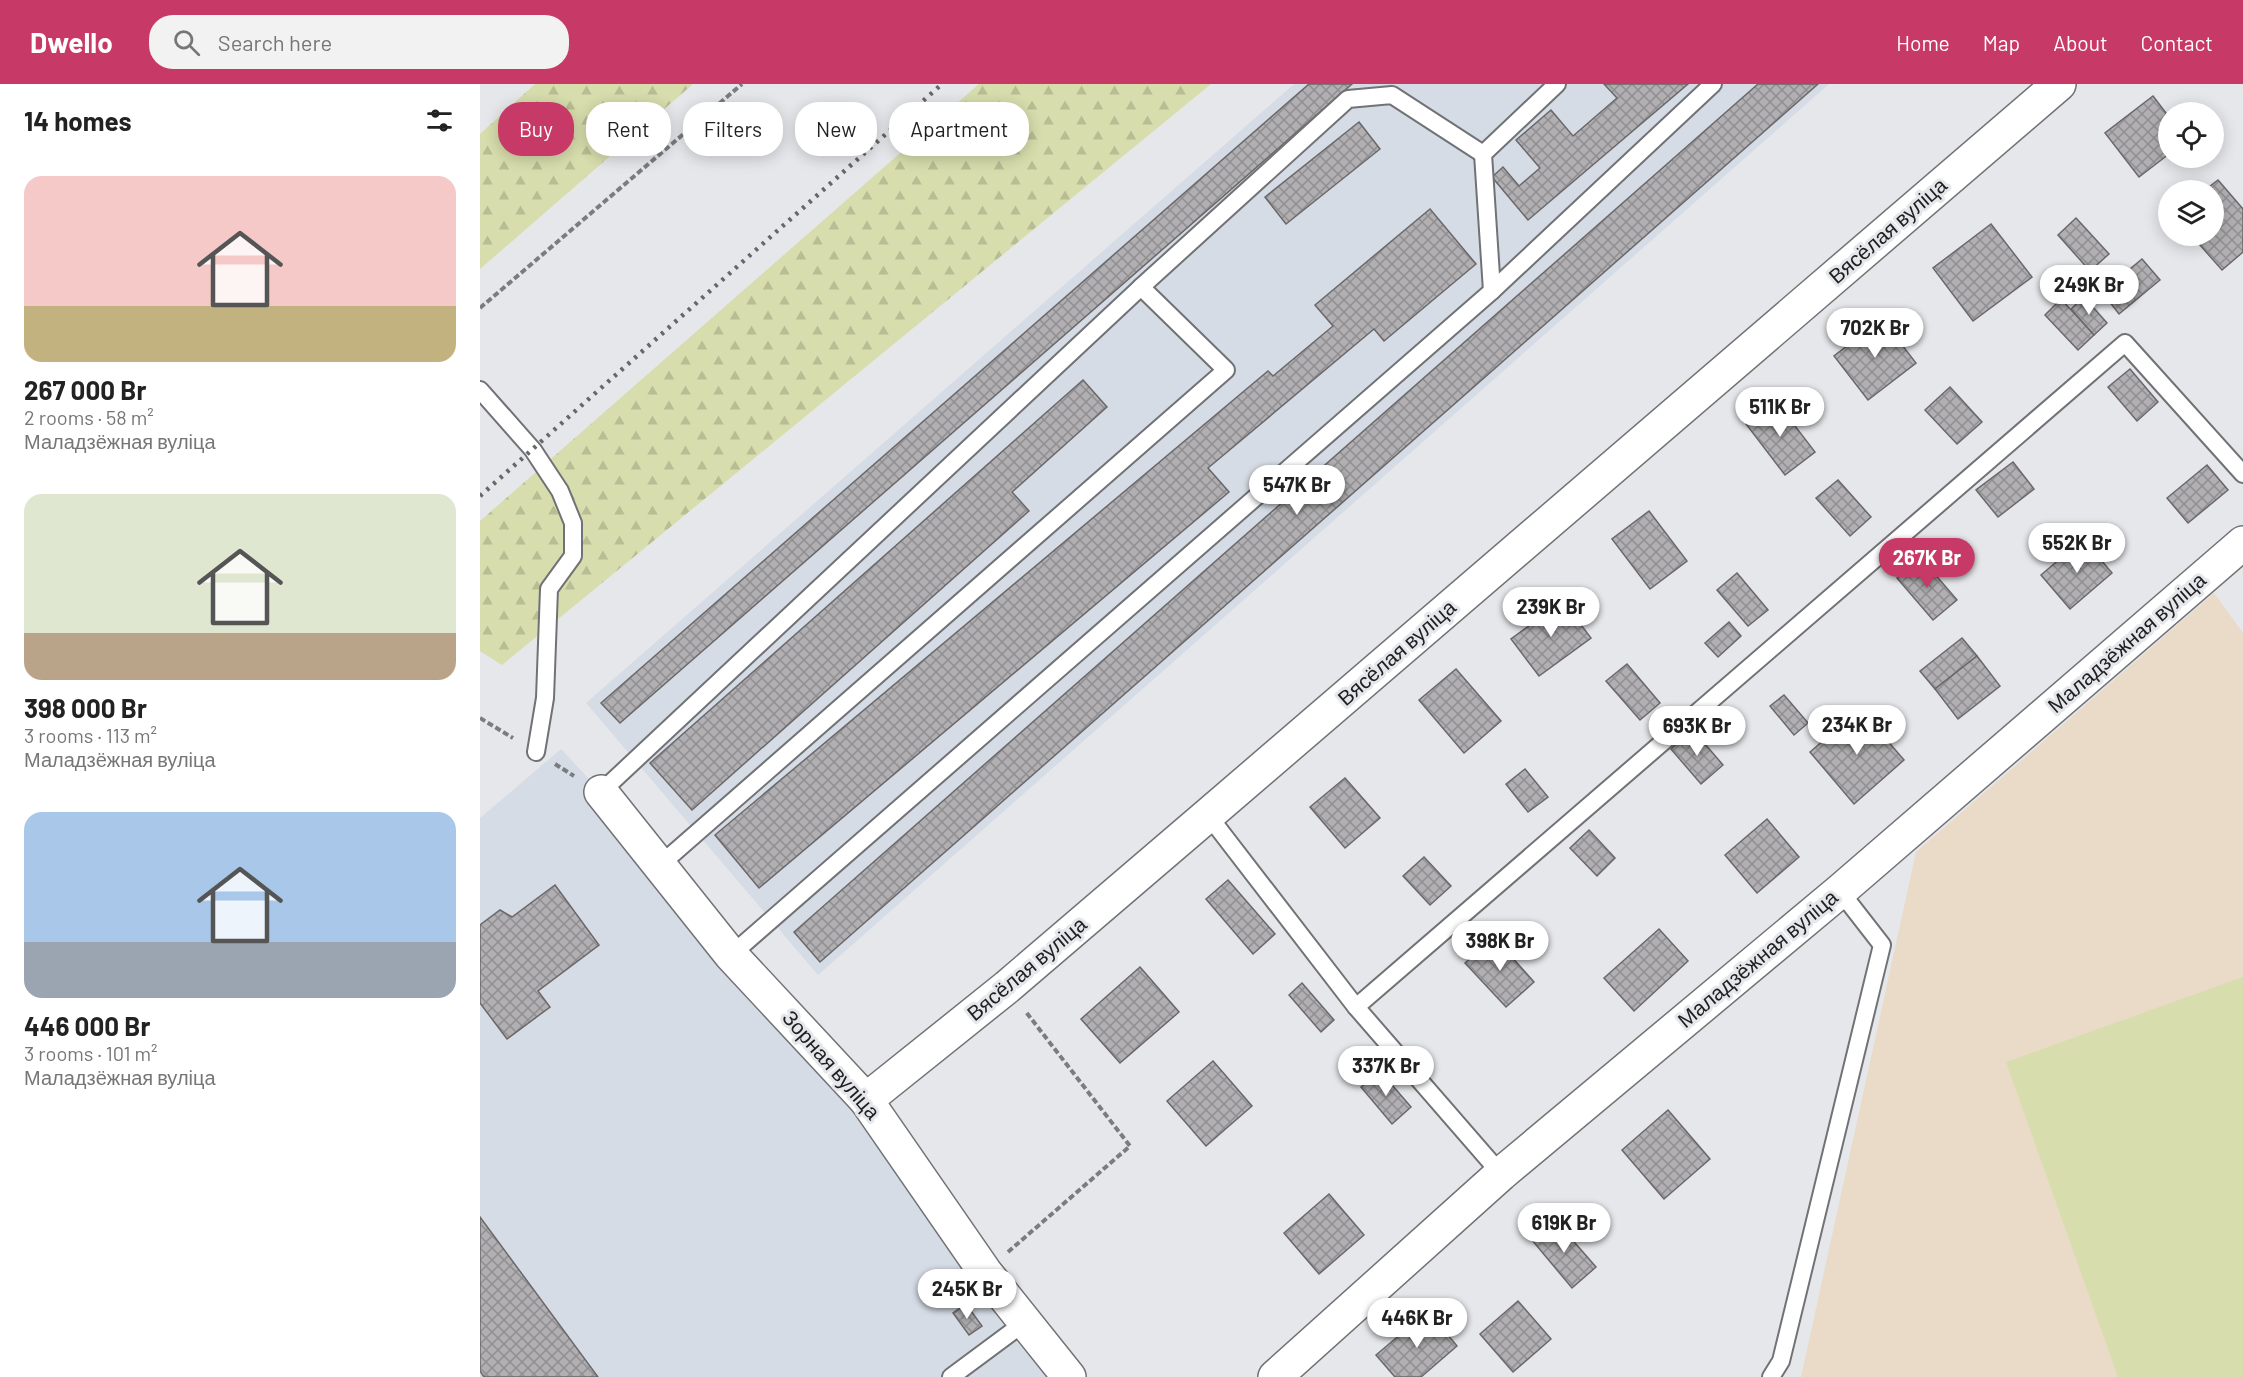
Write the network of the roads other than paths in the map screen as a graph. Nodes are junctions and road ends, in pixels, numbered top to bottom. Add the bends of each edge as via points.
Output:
1 (1557, 84) edge
2 (1713, 84) edge
3 (2059, 84) edge
4 (1483, 154) junction
5 (1141, 287) junction
6 (1492, 291) junction
7 (480, 390) edge
8 (2243, 474) edge
9 (2243, 543) edge
10 (536, 752) dead end
11 (601, 792) joint
12 (1208, 816) junction
13 (660, 865) junction
14 (1840, 891) junction
15 (731, 955) junction
16 (1356, 1007) junction
17 (866, 1100) junction
18 (1501, 1174) junction
19 (1025, 1322) junction
20 (951, 1377) edge
21 (1069, 1377) edge
22 (1275, 1377) edge
23 (1771, 1377) edge

1 - 4 lane
2 - 6 lane
3 - 12 street, Вясёлая вуліца
4 - 5 lane via 1392,95 1348,99
4 - 6 lane
5 - 11 lane
5 - 13 lane via 1226,370
6 - 15 lane
7 - 10 lane via 533,450 560,491 573,524 573,556 549,589 545,698
8 - 16 lane via 2125,343
9 - 14 street, Маладзёжная вуліца
11 - 13 street, Зорная вуліца
12 - 16 lane
12 - 17 street, Вясёлая вуліца
13 - 15 street, Зорная вуліца
14 - 18 street, Маладзёжная вуліца
14 - 23 lane via 1882,945 1781,1361
15 - 17 street, Зорная вуліца
16 - 18 lane
17 - 19 street, Зорная вуліца via 985,1272
18 - 22 street, Маладзёжная вуліца
19 - 20 lane
19 - 21 street, Зорная вуліца

